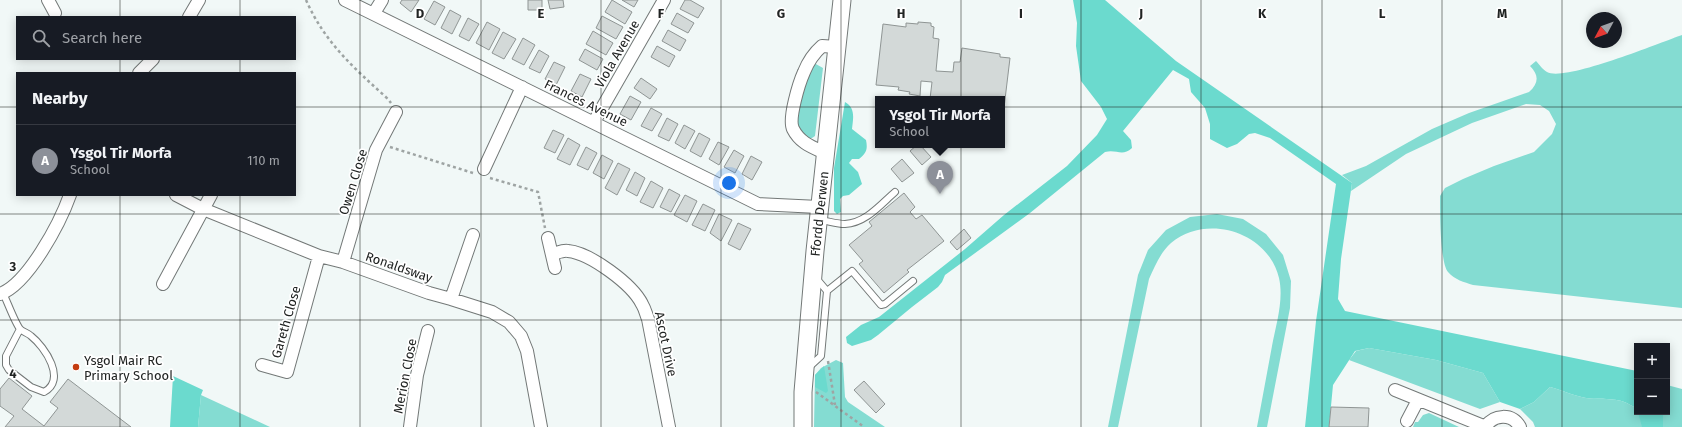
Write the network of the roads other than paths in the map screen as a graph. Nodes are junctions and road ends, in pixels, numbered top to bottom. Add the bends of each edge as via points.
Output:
1 (48, 0) edge
2 (199, 0) edge
3 (345, 0) edge
4 (382, 0) edge
5 (664, 0) edge
6 (842, 0) edge
7 (55, 13) dead end
8 (374, 13) junction
9 (190, 16) edge
10 (837, 47) junction
11 (152, 60) edge
12 (140, 72) edge
13 (522, 86) junction
14 (396, 112) road end
15 (594, 122) junction
16 (825, 153) junction
17 (483, 173) road end
18 (895, 192) dead end
19 (69, 196) edge
20 (178, 196) edge
21 (210, 196) edge
22 (203, 209) junction
23 (819, 214) junction
24 (473, 235) dead end
25 (548, 238) road end
26 (552, 254) junction
27 (319, 256) junction
28 (343, 262) junction
29 (555, 268) dead end
30 (813, 275) junction
31 (913, 281) dead end
32 (163, 284) dead end
33 (827, 292) junction
34 (1, 293) edge
35 (452, 299) junction
36 (20, 329) junction
37 (428, 331) dead end
38 (262, 366) dead end
39 (804, 376) junction
40 (1395, 390) dead end
41 (1418, 400) junction
42 (1407, 421) dead end
43 (410, 427) edge
44 (541, 427) edge
45 (669, 427) edge
46 (803, 427) edge
47 (1486, 427) edge
48 (1520, 427) edge

1 - 7 street
2 - 9 street
3 - 8 street, Frances Avenue
4 - 8 street
5 - 15 street, Viola Avenue
6 - 10 street, Ffordd Derwen
8 - 13 street, Frances Avenue
10 - 16 street, Ffordd Derwen
10 - 16 street via 822,46 815,53 804,72 792,118 792,128 803,142
11 - 12 street
13 - 15 street, Frances Avenue
13 - 17 street
14 - 28 street, Owen Close via 376,150
15 - 23 street, Frances Avenue via 758,204
16 - 23 street, Ffordd Derwen
18 - 23 lane via 868,216 857,221 846,224
19 - 34 street via 39,255 22,278
20 - 22 street, Ronaldsway
21 - 22 street
22 - 27 street, Ronaldsway
22 - 32 street
23 - 30 street, Ffordd Derwen
24 - 35 street
25 - 26 street
26 - 29 street
26 - 45 street, Ascot Drive via 566,250 596,261 629,287 642,303 648,319
27 - 28 street, Ronaldsway
27 - 38 street, Gareth Close via 287,372
28 - 35 street, Ronaldsway
30 - 33 lane
30 - 39 street, Ffordd Derwen
31 - 33 lane via 881,305 852,271
33 - 39 lane via 821,356
34 - 36 lane
35 - 44 street, Ronaldsway via 492,312 509,322 520,336 527,351
36 - 36 lane via 30,335 48,356 54,380 53,385 44,392 31,387 6,365 6,356
37 - 43 street, Merion Close via 417,375
39 - 46 street, Ffordd Derwen
40 - 41 street
41 - 42 street
41 - 47 street
47 - 48 street via 1490,421 1502,416 1514,420

